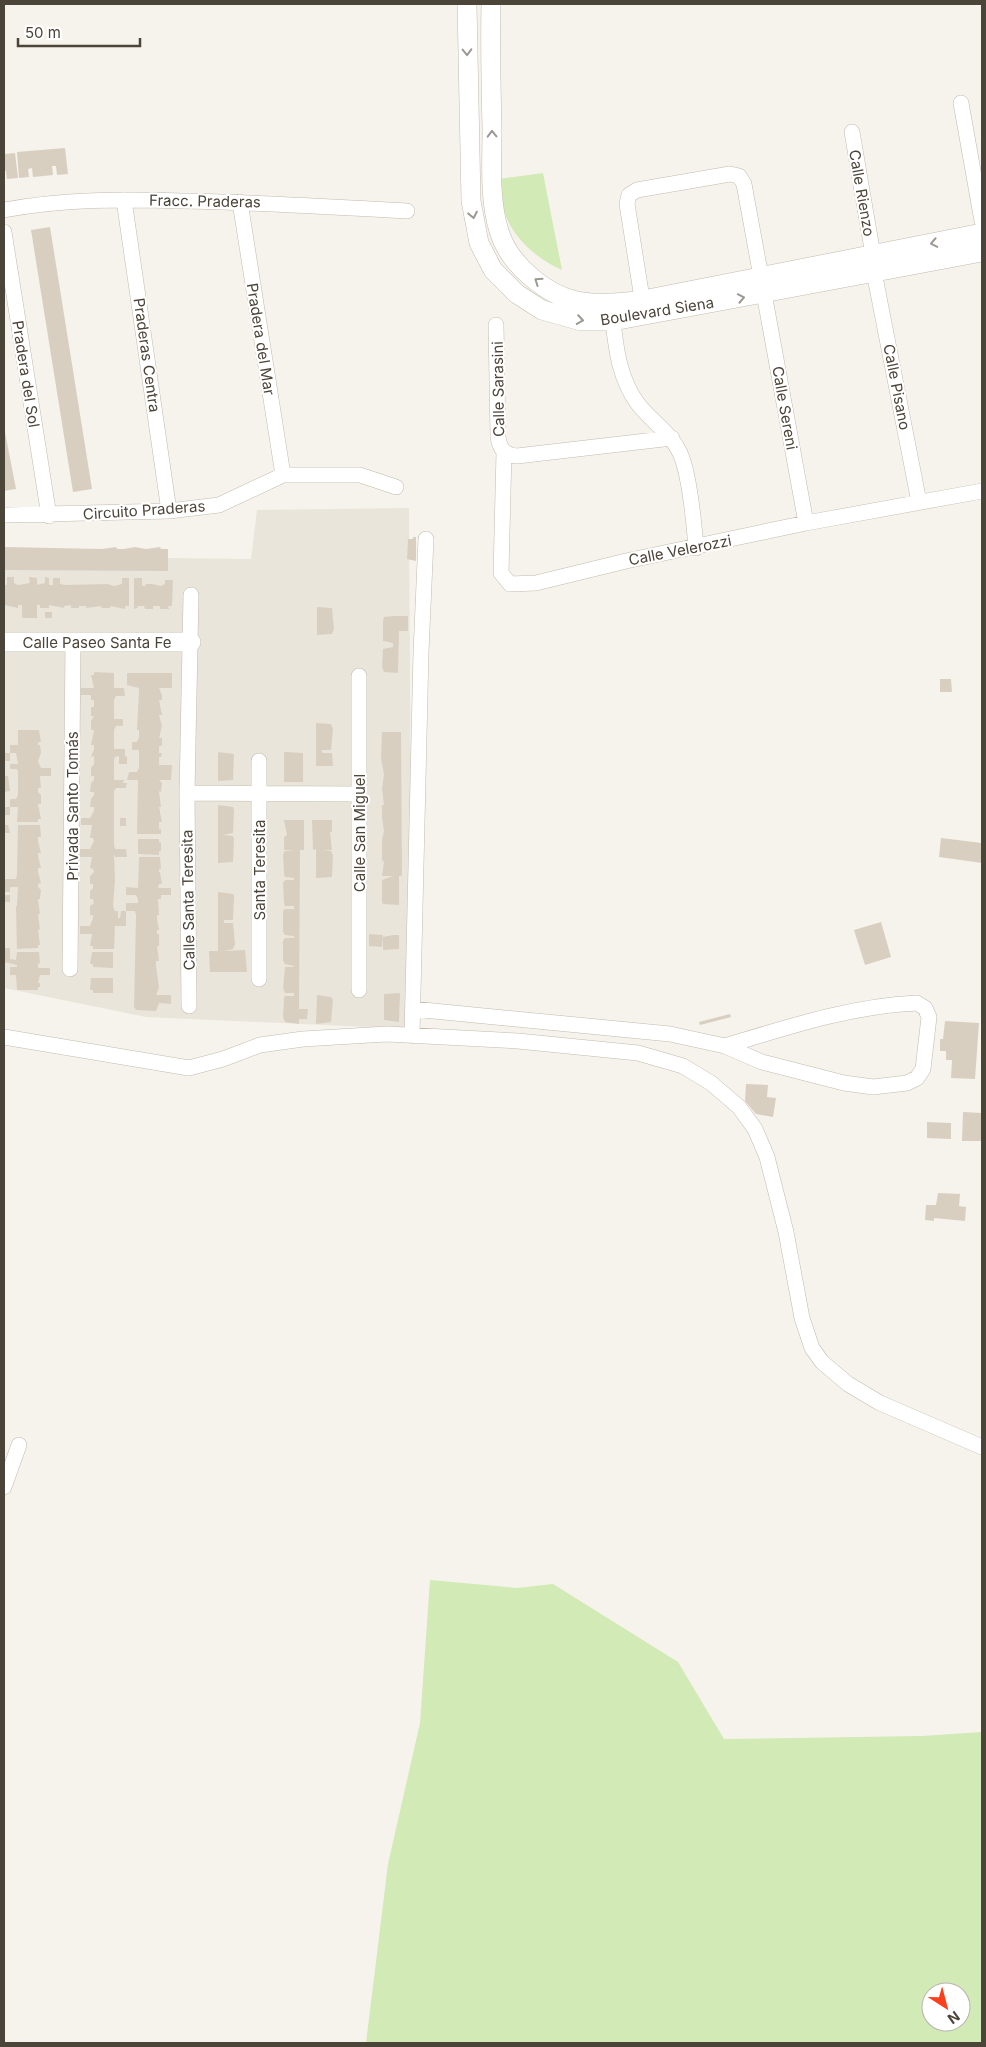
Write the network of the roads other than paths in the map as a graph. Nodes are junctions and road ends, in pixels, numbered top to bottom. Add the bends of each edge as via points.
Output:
1 (467, 4) edge
2 (491, 4) edge
3 (961, 103) dead end
4 (852, 132) dead end
5 (124, 200) junction
6 (240, 202) junction
7 (4, 210) edge
8 (407, 210) dead end
9 (982, 221) edge
10 (4, 232) edge
11 (982, 233) edge
12 (982, 252) edge
13 (874, 263) junction
14 (762, 285) junction
15 (644, 308) junction
16 (613, 321) junction
17 (496, 325) dead end
18 (672, 438) junction
19 (504, 452) junction
20 (284, 476) junction
21 (396, 487) dead end
22 (982, 491) edge
23 (920, 502) junction
24 (169, 511) junction
25 (4, 515) edge
26 (49, 516) junction
27 (806, 523) junction
28 (426, 540) dead end
29 (696, 548) junction
30 (191, 595) dead end
31 (4, 642) edge
32 (190, 642) junction
33 (73, 643) junction
34 (359, 676) dead end
35 (259, 761) dead end
36 (187, 794) junction
37 (260, 794) junction
38 (358, 794) junction
39 (70, 969) dead end
40 (259, 979) dead end
41 (359, 990) dead end
42 (189, 1006) dead end
43 (413, 1009) junction
44 (412, 1036) junction
45 (4, 1037) edge
46 (725, 1046) junction
47 (19, 1445) dead end
48 (982, 1447) edge
49 (4, 1487) edge

1 -> 16 street, Boulevard Siena via 471,201 479,242 493,270 517,294 542,310 581,321
15 -> 2 street, Boulevard Siena via 580,302 553,292 530,276 512,256 499,232 493,199
3 - 9 street
4 - 13 street, Calle Rienzo
5 - 6 street, Fracc. Praderas
5 - 7 street, Fracc. Praderas via 46,202
5 - 24 street, Praderas Centra
6 - 8 street, Fracc. Praderas
6 - 20 street, Pradera del Mar
10 - 26 street, Pradera del Sol
11 -> 13 street, Boulevard Siena
12 - 13 street, Boulevard Siena
13 - 14 street, Boulevard Siena
13 - 23 street, Calle Pisano
14 - 15 street, Boulevard Siena
14 - 15 street, Calle Sereni via 744,184 739,176 730,174 637,190 629,195 627,204
14 - 27 street, Calle Sereni
15 - 16 street, Boulevard Siena
16 - 18 street via 623,375 638,404
17 - 19 street, Calle Sarasini via 498,437
18 - 19 street via 517,456
18 - 29 street via 681,455 694,519
19 - 29 street, Calle Velerozzi via 501,573 510,584 536,583
20 - 21 street, Circuito Praderas via 360,475
20 - 24 street, Circuito Praderas via 219,505
22 - 23 street, Calle Velerozzi
23 - 27 street, Calle Velerozzi
24 - 26 street, Circuito Praderas
25 - 26 street, Circuito Praderas
27 - 29 street, Calle Velerozzi
28 - 43 street
30 - 32 street, Calle Santa Teresita
31 - 33 street, Calle Paseo Santa Fe
32 - 33 street, Calle Paseo Santa Fe
32 - 36 street, Calle Santa Teresita
33 - 39 street, Privada Santo Tomás
34 - 38 street, Calle San Miguel
35 - 37 street, Santa Teresita
36 - 37 street
36 - 42 street, Calle Santa Teresita
37 - 38 street
37 - 40 street, Santa Teresita
38 - 41 street, Calle San Miguel
43 - 44 street
43 - 46 street via 670,1034
44 - 45 street via 387,1034 260,1045 189,1068
44 - 48 street via 518,1041 638,1053 683,1066 711,1083 739,1107 767,1157 786,1232 802,1318 812,1348 822,1362 848,1384 880,1403
46 - 46 street via 762,1062 844,1083 873,1087 897,1085 917,1078 923,1069 929,1017 925,1008 917,1003 865,1008
47 - 49 street

